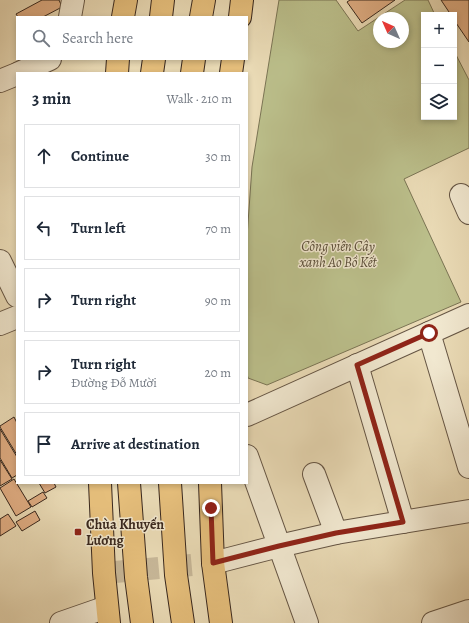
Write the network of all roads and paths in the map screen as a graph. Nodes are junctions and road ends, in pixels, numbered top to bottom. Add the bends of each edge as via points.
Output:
1 (73, 0) edge
2 (126, 0) edge
3 (163, 0) edge
4 (204, 0) edge
5 (242, 0) edge
6 (70, 16) edge
7 (124, 16) edge
8 (160, 16) edge
9 (201, 16) edge
10 (240, 16) edge
11 (48, 60) edge
12 (118, 60) edge
13 (154, 60) edge
14 (194, 60) edge
15 (233, 60) edge
16 (20, 72) edge
17 (117, 72) edge
18 (152, 72) edge
19 (192, 72) edge
20 (231, 72) edge
21 (16, 74) edge
22 (0, 82) edge
23 (0, 261) edge
24 (16, 294) edge
25 (469, 315) edge
26 (16, 317) edge
27 (0, 324) edge
28 (429, 333) junction
29 (357, 365) junction
30 (248, 415) edge
31 (248, 459) edge
32 (469, 467) edge
33 (314, 474) dead end
34 (100, 484) edge
35 (130, 484) edge
36 (170, 484) edge
37 (210, 484) edge
38 (469, 511) edge
39 (403, 522) junction
40 (336, 533) junction
41 (279, 546) junction
42 (213, 563) junction
43 (469, 611) edge
44 (108, 615) edge
45 (60, 623) edge
46 (142, 623) edge
47 (183, 623) edge
48 (221, 623) edge
49 (308, 623) edge
50 (434, 623) edge

1 - 6 street
2 - 7 main road
3 - 8 main road
4 - 9 main road
5 - 10 main road
11 - 16 street
12 - 17 main road
13 - 18 main road
14 - 19 main road
15 - 20 main road
21 - 22 street
23 - 24 street
25 - 28 street
26 - 27 street
28 - 29 street
28 - 32 street
29 - 30 street
29 - 39 street
31 - 41 street
33 - 40 street
34 - 44 main road
35 - 46 main road via 136,577
36 - 47 main road via 176,575
37 - 42 main road
38 - 39 street
39 - 40 street
40 - 41 street
41 - 42 street
41 - 49 street
42 - 48 main road
43 - 50 street
44 - 45 street

